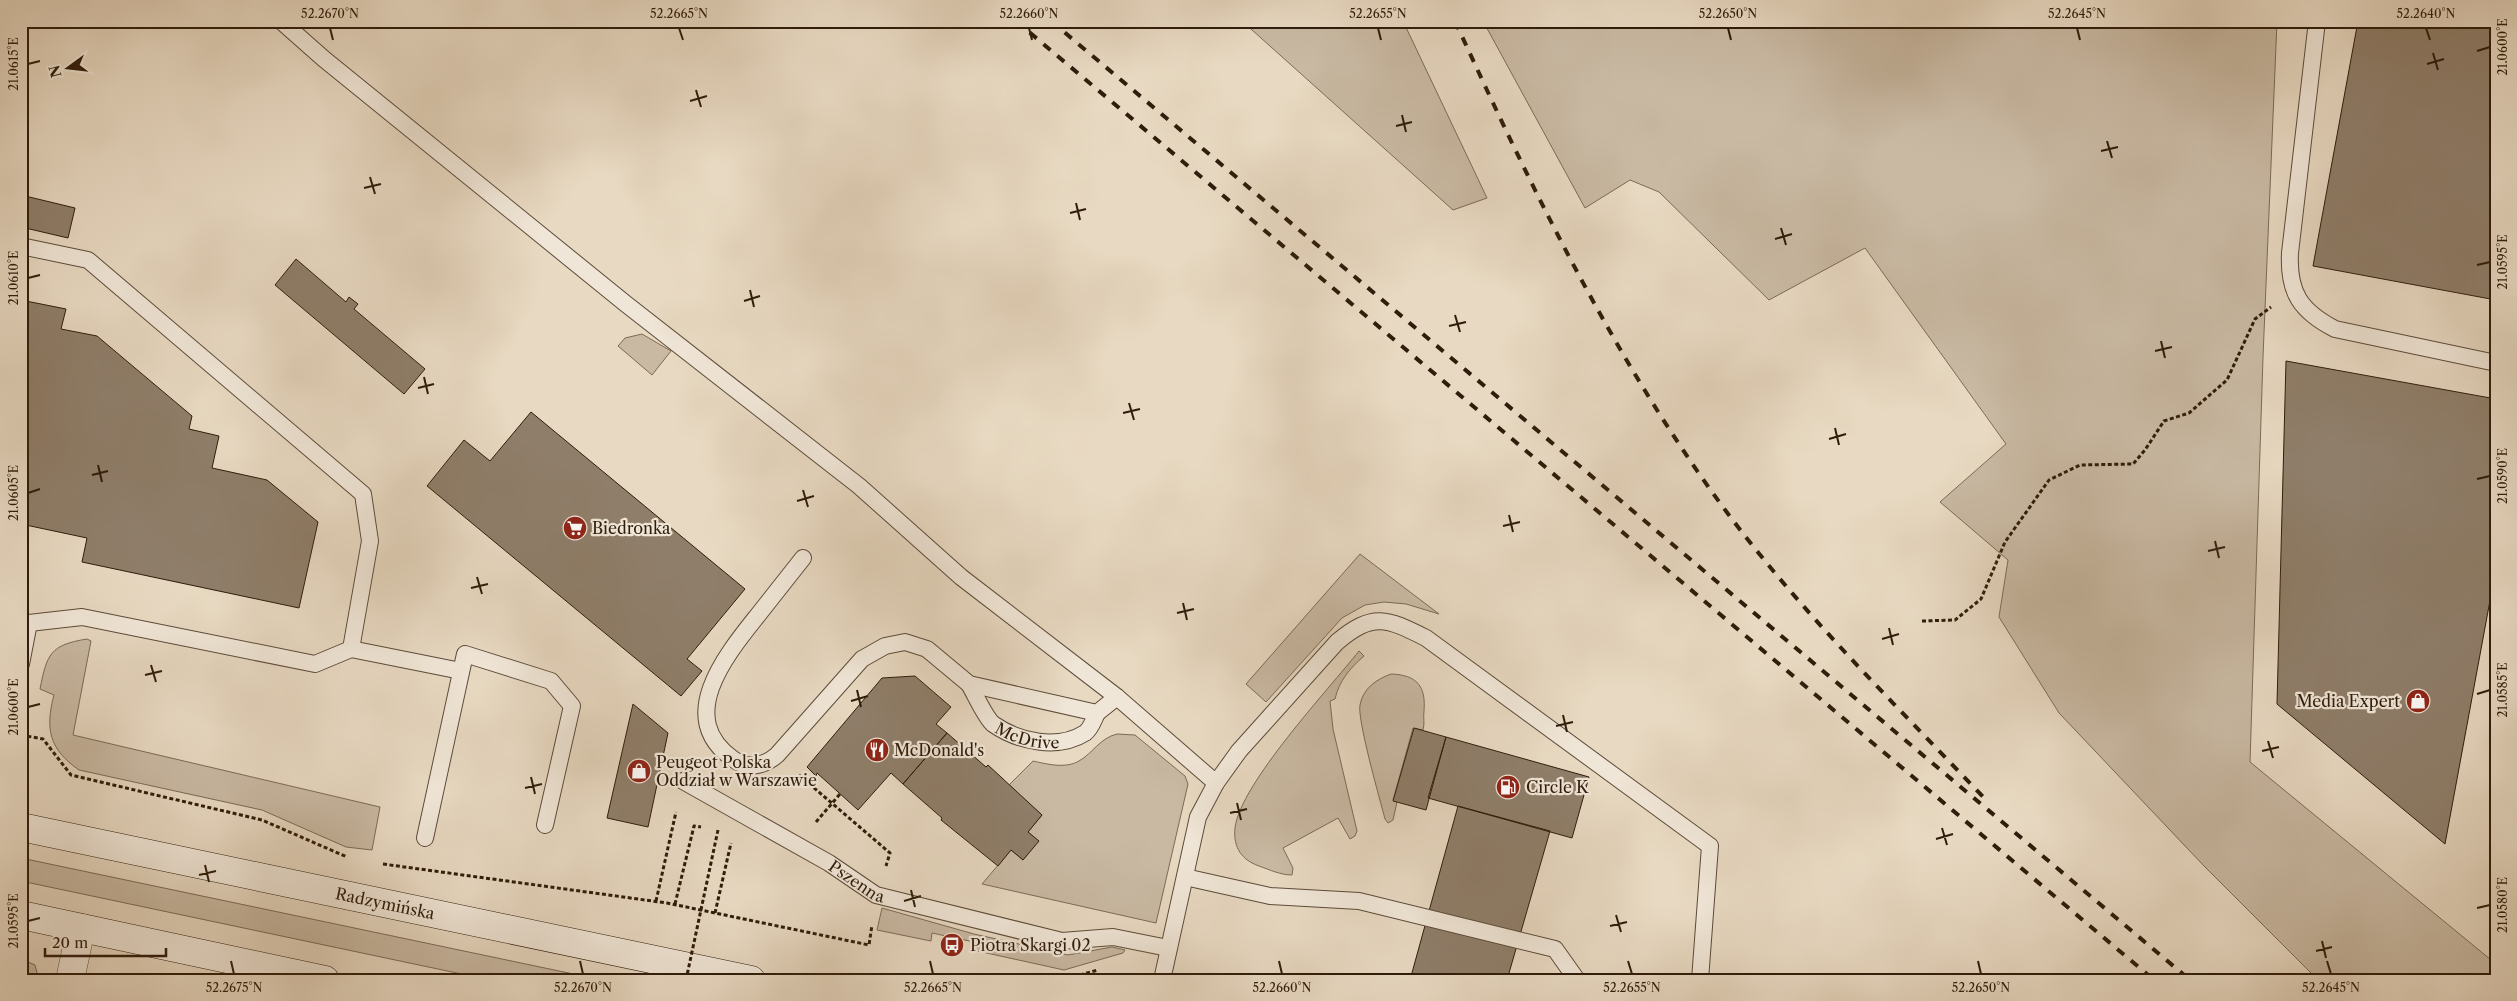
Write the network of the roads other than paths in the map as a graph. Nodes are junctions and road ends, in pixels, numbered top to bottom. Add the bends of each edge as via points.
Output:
1 (281, 21) edge
2 (2317, 21) edge
3 (21, 246) edge
4 (2496, 363) edge
5 (803, 558) dead end
6 (25, 622) edge
7 (350, 649) junction
8 (21, 664) edge
9 (461, 671) junction
10 (969, 684) junction
11 (1117, 697) junction
12 (1097, 713) junction
13 (683, 780) road end
14 (1216, 783) junction
15 (545, 825) dead end
16 (21, 826) edge
17 (425, 838) dead end
18 (1185, 877) junction
19 (21, 915) edge
20 (81, 928) junction
21 (1168, 948) junction
22 (70, 980) edge
23 (325, 980) edge
24 (751, 980) edge
25 (1162, 980) edge
26 (1577, 980) edge
27 (1700, 980) edge

1 - 11 lane via 626,304 859,486 961,577
2 - 4 lane via 2290,253 2289,273 2293,290 2303,307 2318,321 2335,329
3 - 7 lane via 88,260 364,494 370,541
5 - 10 lane via 727,655 712,681 707,702 709,726 718,746 733,759 746,766 766,764 862,659 885,646 905,642 927,649
6 - 7 lane via 82,616 315,664
6 - 8 lane
7 - 9 lane
9 - 15 lane via 465,654 551,681 572,706
9 - 17 lane
10 - 12 lane
10 - 12 lane, McDrive via 992,723 1024,738 1063,742 1087,732
11 - 12 lane, McDrive
11 - 14 lane
13 - 21 lane, Pszenna via 829,864 876,896 1062,941 1113,937
14 - 18 lane via 1198,817
14 - 27 lane via 1252,736 1354,627 1380,619 1401,625 1426,638 1710,846
16 - 24 main road, Radzymińska
18 - 21 lane
18 - 26 lane via 1270,896 1359,901 1555,949
19 - 20 main road
20 - 22 main road
20 - 23 main road
21 - 25 lane

